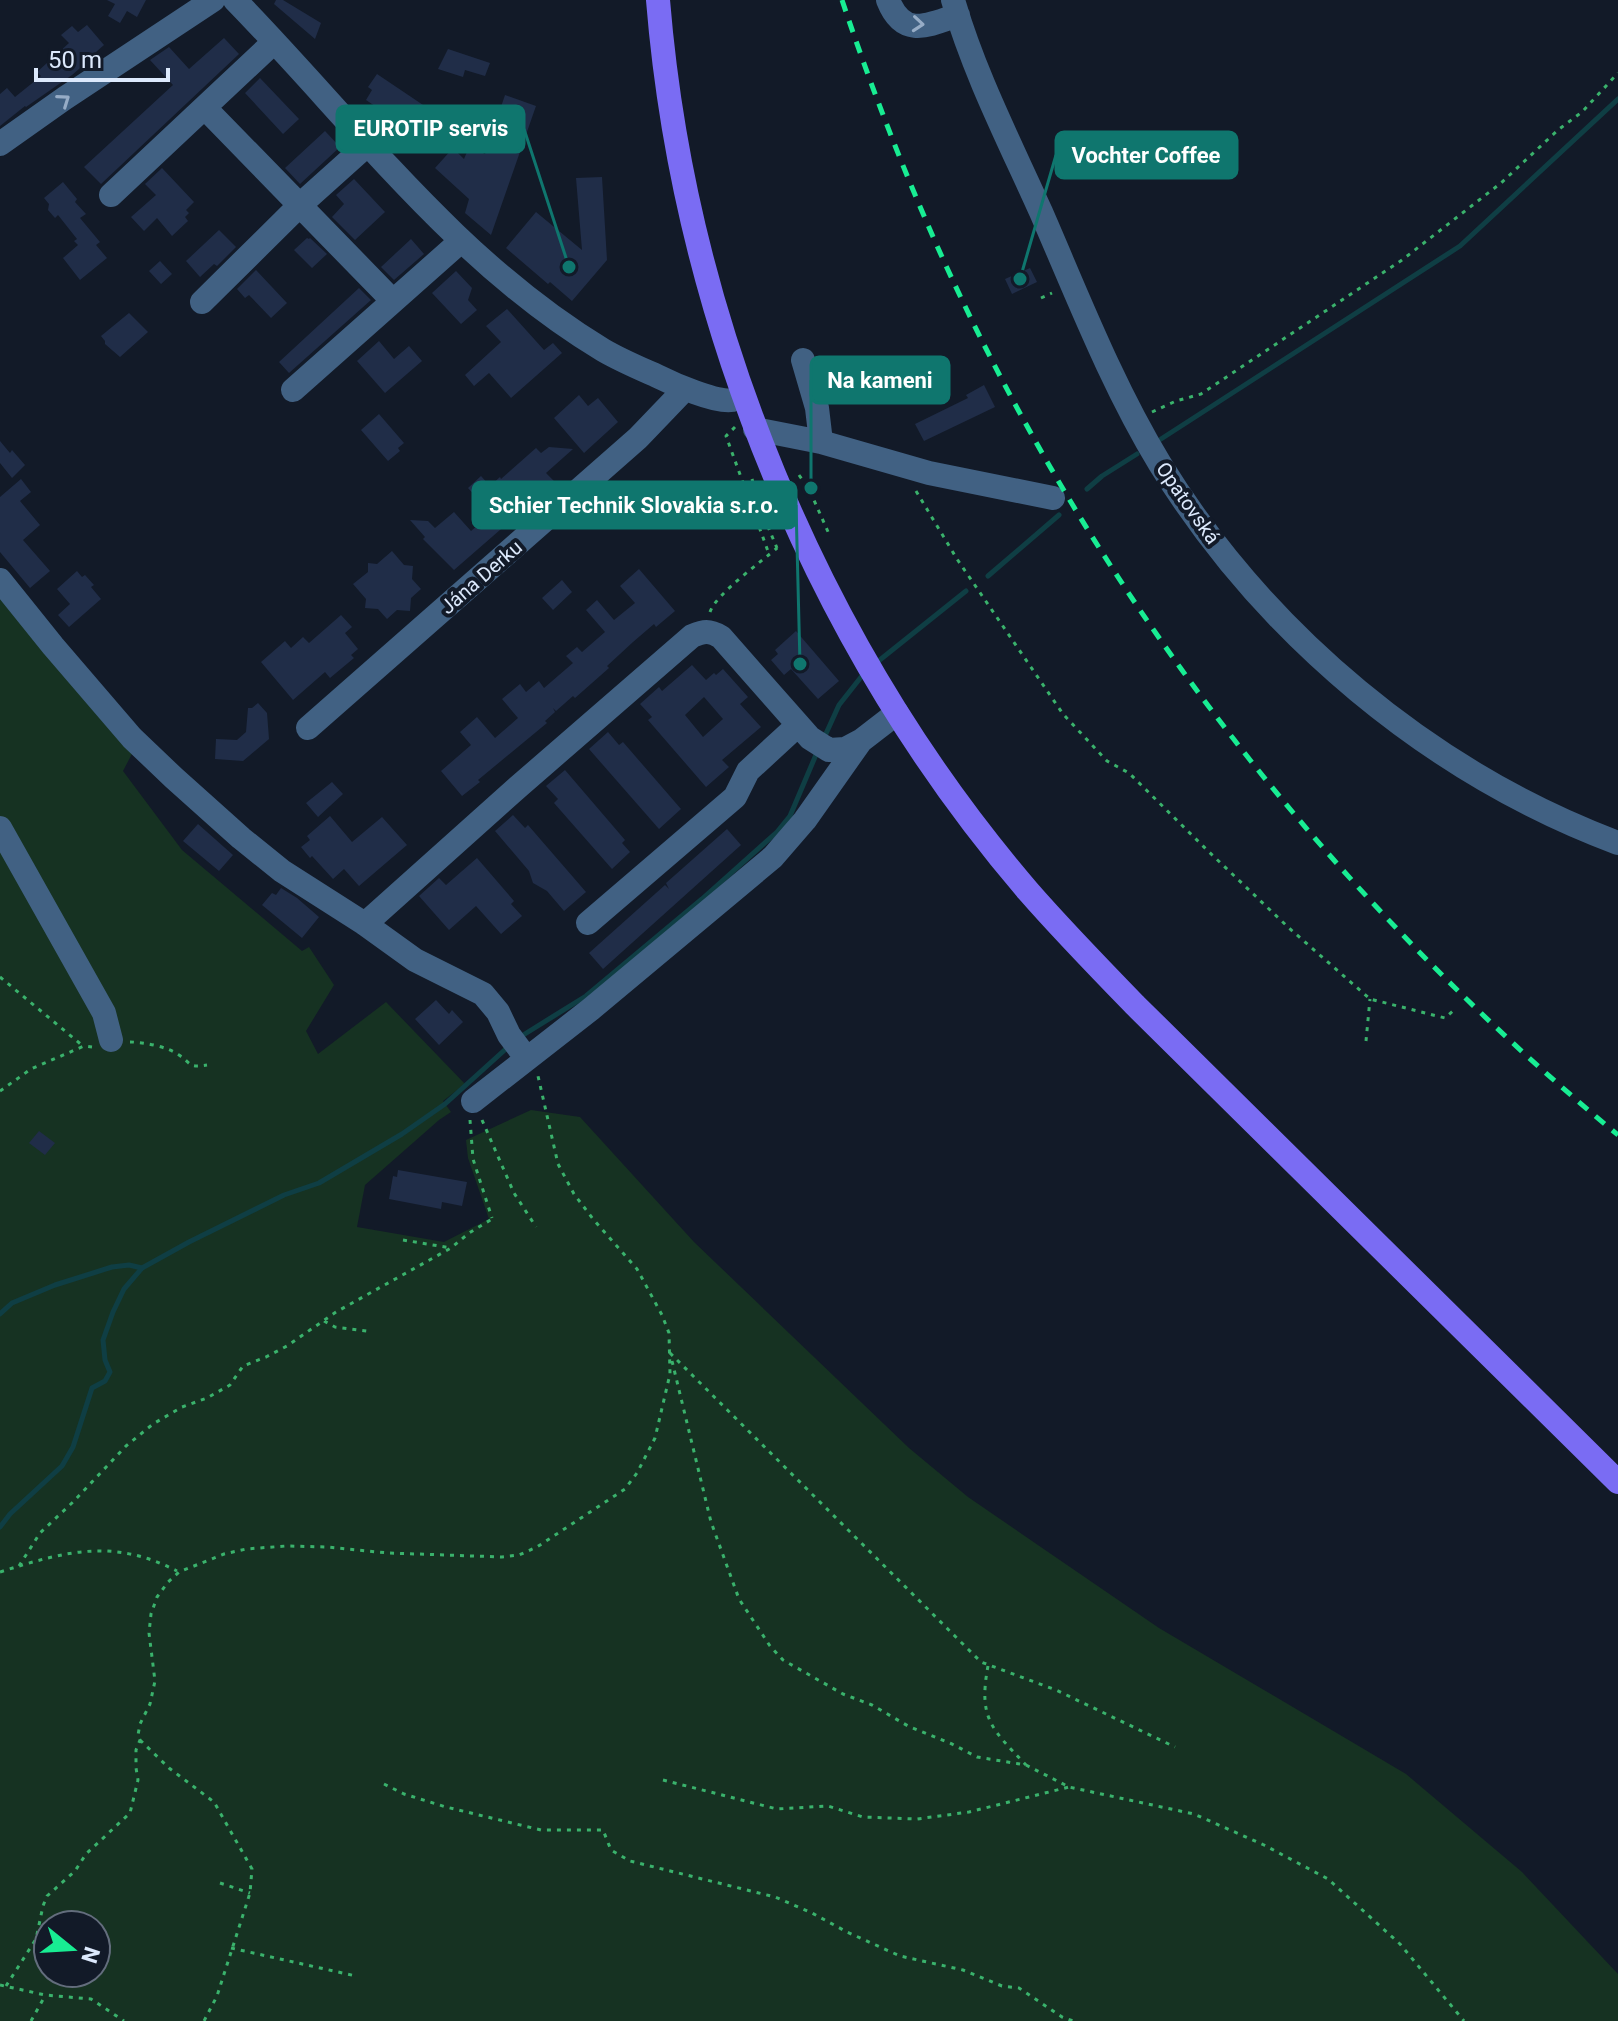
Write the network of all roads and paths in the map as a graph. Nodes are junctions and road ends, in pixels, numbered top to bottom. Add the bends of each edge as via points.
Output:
1 (213, 0) edge
2 (235, 0) edge
3 (658, 0) edge
4 (888, 0) edge
5 (956, 8) edge
6 (274, 42) junction
7 (1618, 73) edge
8 (205, 108) junction
9 (0, 144) edge
10 (368, 144) junction
11 (111, 195) dead end
12 (300, 205) junction
13 (461, 241) junction
14 (1057, 291) dead end
15 (1041, 298) dead end
16 (392, 300) junction
17 (202, 302) dead end
18 (803, 360) dead end
19 (873, 381) dead end
20 (685, 389) junction
21 (293, 390) dead end
22 (743, 395) junction
23 (817, 408) junction
24 (1136, 421) junction
25 (740, 429) junction
26 (821, 442) junction
27 (901, 466) junction
28 (795, 469) dead end
29 (749, 470) dead end
30 (1053, 498) dead end
31 (829, 534) dead end
32 (769, 554) junction
33 (0, 580) edge
34 (704, 631) junction
35 (897, 713) junction
36 (308, 728) dead end
37 (813, 738) junction
38 (862, 740) junction
39 (0, 828) edge
40 (1618, 843) edge
41 (588, 923) dead end
42 (365, 924) junction
43 (0, 977) edge
44 (1370, 999) junction
45 (1454, 1010) dead end
46 (111, 1040) joint
47 (1366, 1041) dead end
48 (518, 1047) junction
49 (207, 1065) dead end
50 (0, 1091) edge
51 (477, 1109) junction
52 (536, 1227) dead end
53 (403, 1240) dead end
54 (451, 1248) junction
55 (324, 1321) junction
56 (367, 1331) dead end
57 (670, 1353) junction
58 (1618, 1482) edge
59 (19, 1566) junction
60 (0, 1572) edge
61 (179, 1572) junction
62 (988, 1666) junction
63 (140, 1740) junction
64 (1175, 1747) dead end
65 (1026, 1765) junction
66 (663, 1780) dead end
67 (384, 1784) dead end
68 (1069, 1787) junction
69 (220, 1883) dead end
70 (250, 1893) junction
71 (231, 1948) junction
72 (356, 1976) dead end
73 (0, 1985) edge
74 (6, 1986) junction
75 (45, 1995) junction
76 (31, 2021) edge
77 (124, 2021) edge
78 (204, 2021) edge
79 (1073, 2021) edge
80 (1464, 2021) edge

9 -> 1 street
2 - 6 street
3 - 22 main road via 687,201
4 -> 5 street via 894,14 915,26 933,25
5 - 24 street, Opatovská via 1071,283
6 - 8 street
6 - 10 street
7 - 24 path via 1501,183 1402,260 1201,394
8 - 11 street
8 - 12 street
10 - 12 street
10 - 13 street
12 - 16 street
12 - 17 street
13 - 16 street
13 - 20 street via 528,298 602,349
14 - 15 path
16 - 21 street
18 - 23 street
19 - 23 path
20 - 22 street via 730,400
20 - 36 street, Jána Derku via 627,447
22 - 25 main road
23 - 26 street
24 - 40 street, Opatovská via 1223,554 1329,667 1398,724 1480,777
25 - 26 street
25 - 32 path via 726,436
25 - 35 main road
26 - 27 street
27 - 30 street
27 - 44 path via 1063,714 1107,761 1129,773
28 - 31 path
29 - 32 path via 777,548
32 - 34 path via 713,604
33 - 42 street via 132,738 282,871
34 - 37 street via 721,637
34 - 42 street via 692,636 523,793
35 - 38 street
35 - 58 main road via 973,821 1080,948
37 - 38 street via 845,749
37 - 41 street via 748,771 735,797
38 - 48 street via 773,857 696,923
39 - 46 street via 104,1013
42 - 48 street via 415,960 483,994
43 - 50 path via 84,1046 31,1069
44 - 45 path via 1445,1018
44 - 47 path
46 - 49 path via 156,1046 179,1054 187,1064
48 - 51 street
48 - 57 path via 538,1077 558,1164 574,1194 637,1269 662,1315
51 - 52 path via 514,1193
51 - 54 path via 469,1125 473,1159 492,1220
53 - 54 path
54 - 55 path
55 - 56 path
55 - 59 path via 243,1366 230,1385 144,1431 40,1533
57 - 61 path via 655,1438 637,1473 625,1489 528,1551 502,1557 286,1546 224,1554
57 - 62 path
57 - 65 path via 711,1522 739,1599 770,1646 783,1660 908,1726 977,1757
59 - 60 path
59 - 61 path via 82,1550 122,1551
61 - 63 path via 157,1597 151,1614 155,1681
62 - 64 path via 1056,1690
62 - 65 path via 985,1707 995,1732
63 - 70 path via 214,1802 252,1869
63 - 74 path via 130,1813 47,1896 36,1939
65 - 68 path
66 - 68 path via 777,1809 828,1806 863,1817 917,1819
67 - 79 path via 446,1807 541,1830 603,1830 611,1850 630,1861 775,1897 900,1956 1019,1988
68 - 80 path via 1194,1814 1328,1879 1400,1944
69 - 70 path
70 - 71 path
71 - 72 path
71 - 78 path
73 - 74 path
74 - 75 path
75 - 76 path
75 - 77 path via 91,1999

